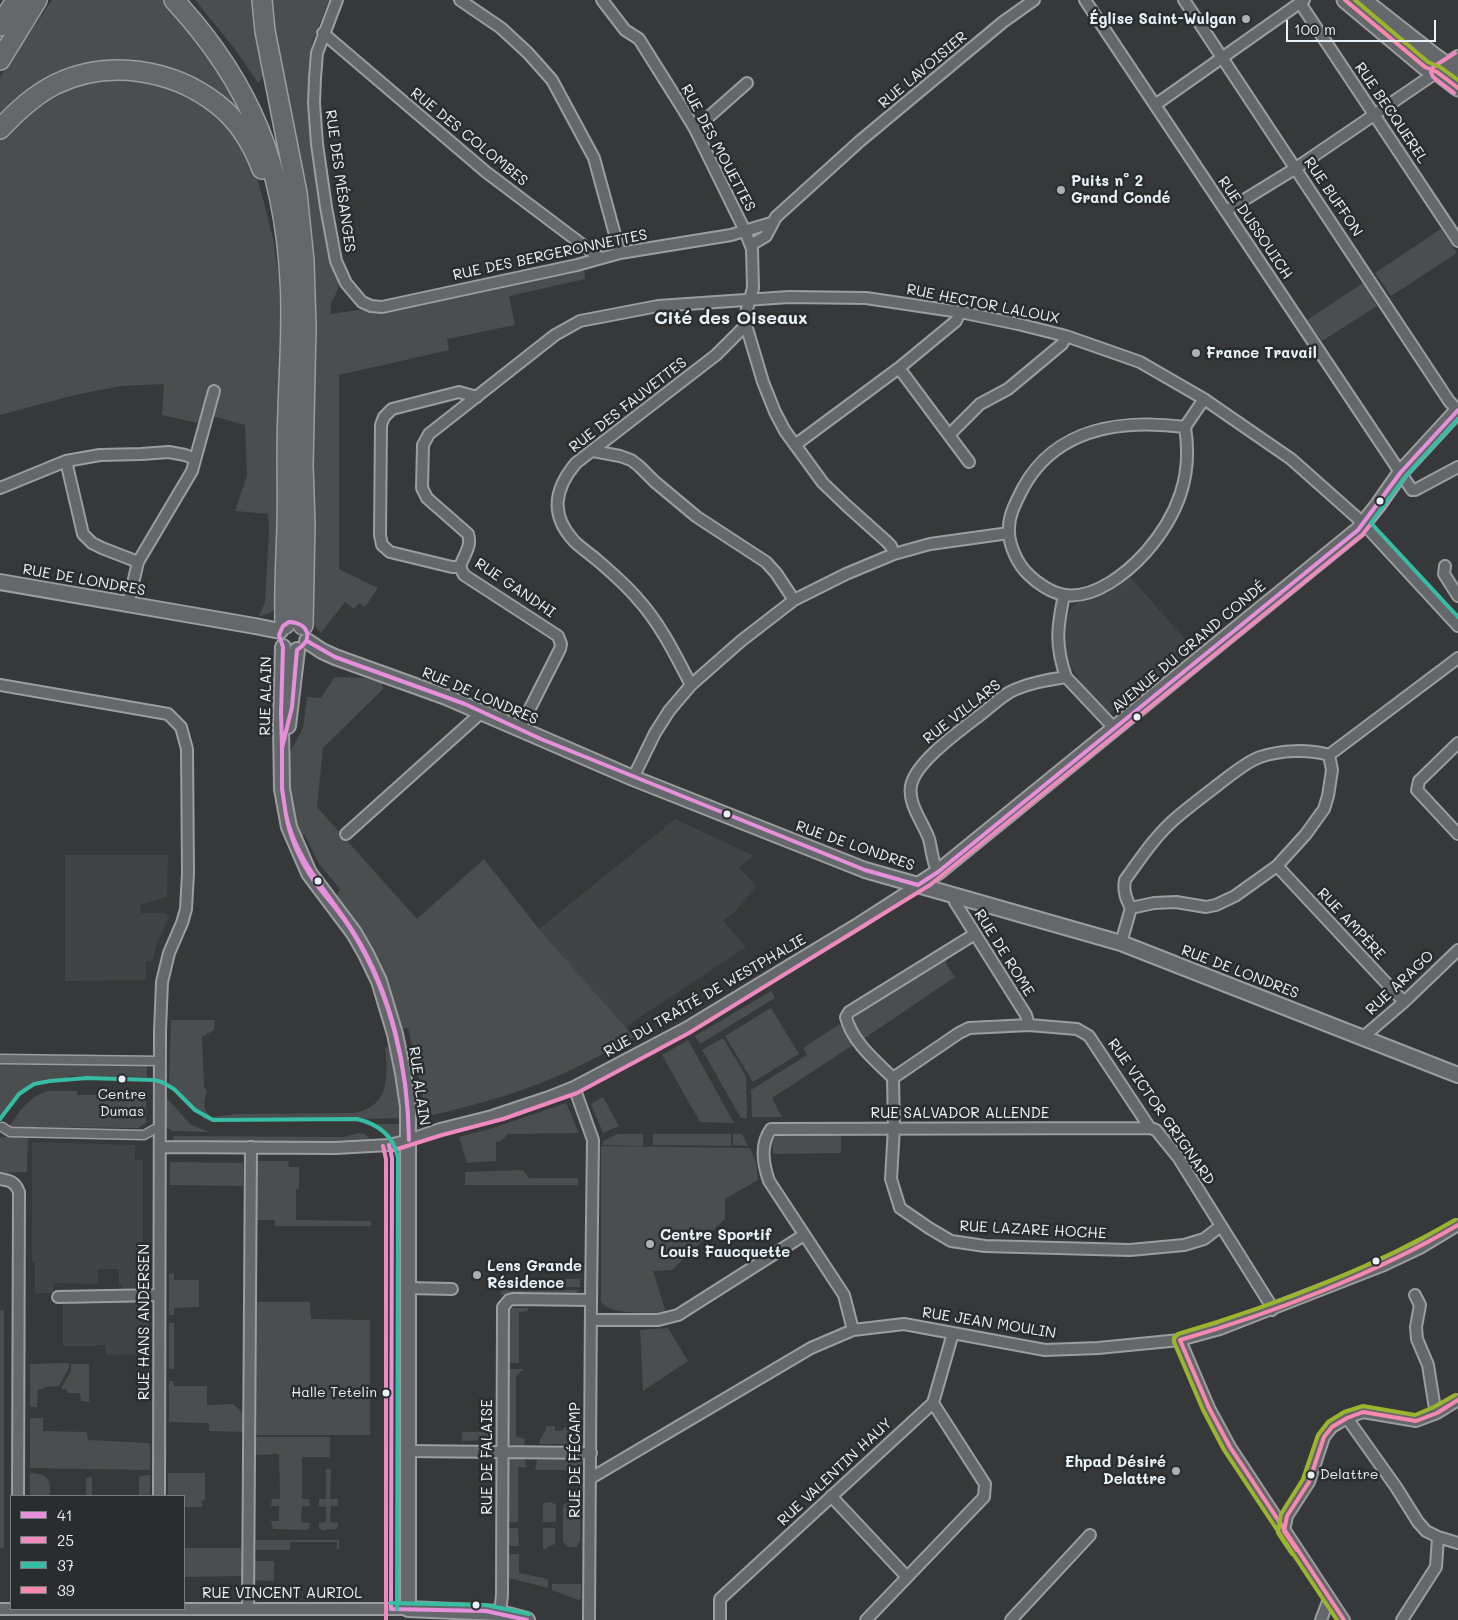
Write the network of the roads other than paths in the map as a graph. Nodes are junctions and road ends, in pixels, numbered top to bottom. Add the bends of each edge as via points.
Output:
1 (16, 0) edge
2 (37, 0) edge
3 (174, 0) edge
4 (186, 0) edge
5 (262, 0) edge
6 (337, 0) edge
7 (460, 0) edge
8 (602, 0) edge
9 (1034, 0) edge
10 (1085, 0) edge
11 (1184, 0) edge
12 (1345, 0) edge
13 (1363, 0) edge
14 (1302, 1) edge
15 (0, 26) edge
16 (323, 34) junction
17 (1222, 57) junction
18 (0, 60) edge
19 (1450, 67) edge
20 (747, 83) dead end
21 (1458, 88) edge
22 (1155, 105) junction
23 (1374, 114) junction
24 (0, 129) edge
25 (695, 129) junction
26 (1296, 168) junction
27 (294, 178) junction
28 (1226, 212) junction
29 (771, 223) junction
30 (745, 231) junction
31 (286, 234) junction
32 (1458, 241) edge
33 (751, 244) junction
34 (620, 253) junction
35 (600, 258) junction
36 (749, 300) junction
37 (362, 302) joint
38 (960, 312) junction
39 (746, 325) junction
40 (556, 335) joint
41 (1066, 336) junction
42 (297, 354) junction
43 (899, 368) junction
44 (214, 391) dead end
45 (477, 397) junction
46 (1204, 399) junction
47 (1458, 410) edge
48 (1185, 427) junction
49 (949, 435) junction
50 (795, 445) junction
51 (593, 451) junction
52 (195, 459) junction
53 (66, 461) junction
54 (969, 462) dead end
55 (1458, 467) edge
56 (1401, 472) junction
57 (0, 488) edge
58 (1363, 523) junction
59 (1009, 533) junction
60 (894, 554) junction
61 (138, 562) junction
62 (460, 566) junction
63 (1445, 566) dead end
64 (0, 582) edge
65 (1064, 595) junction
66 (1458, 596) edge
67 (794, 600) junction
68 (128, 605) junction
69 (1458, 626) edge
70 (293, 637) junction
71 (1458, 658) edge
72 (1066, 677) junction
73 (0, 685) edge
74 (690, 685) junction
75 (482, 712) junction
76 (520, 728) junction
77 (1116, 729) junction
78 (1458, 743) edge
79 (1329, 755) junction
80 (633, 778) junction
81 (346, 834) dead end
82 (1458, 834) edge
83 (1277, 866) junction
84 (938, 872) junction
85 (918, 885) junction
86 (956, 896) junction
87 (1131, 908) junction
88 (975, 934) junction
89 (1120, 943) junction
90 (1458, 950) edge
91 (1404, 1002) junction
92 (1029, 1025) junction
93 (1362, 1038) junction
94 (0, 1059) edge
95 (160, 1061) junction
96 (1458, 1075) edge
97 (893, 1078) junction
98 (574, 1087) junction
99 (2, 1127) dead end
100 (894, 1127) junction
101 (1150, 1128) junction
102 (160, 1129) junction
103 (409, 1140) junction
104 (251, 1147) junction
105 (160, 1148) junction
106 (0, 1179) edge
107 (1458, 1225) edge
108 (1221, 1226) junction
109 (804, 1235) junction
110 (408, 1288) junction
111 (452, 1289) dead end
112 (1414, 1294) dead end
113 (159, 1295) junction
114 (58, 1297) dead end
115 (591, 1300) junction
116 (1272, 1310) junction
117 (591, 1320) junction
118 (853, 1330) junction
119 (953, 1333) junction
120 (1180, 1340) junction
121 (1458, 1400) edge
122 (933, 1402) junction
123 (1437, 1413) junction
124 (1347, 1418) junction
125 (408, 1451) junction
126 (502, 1452) junction
127 (591, 1453) junction
128 (591, 1478) junction
129 (18, 1495) edge
130 (159, 1495) edge
131 (831, 1496) junction
132 (1284, 1530) junction
133 (1090, 1535) dead end
134 (1438, 1538) junction
135 (1458, 1543) edge
136 (907, 1577) junction
137 (1329, 1599) junction
138 (185, 1609) edge
139 (248, 1609) junction
140 (408, 1609) junction
141 (500, 1613) junction
142 (527, 1620) edge
143 (589, 1620) edge
144 (720, 1620) edge
145 (866, 1620) edge
146 (1011, 1620) edge
147 (1320, 1620) edge
148 (1344, 1620) edge
149 (1402, 1620) edge

1 - 15 highway
2 - 18 highway
3 - 31 highway via 222,58 256,120 278,185
4 - 27 highway via 232,53 266,113
5 - 27 highway via 265,32
6 - 16 street, RUE DES MÉSANGES
7 - 34 street via 502,28 552,80 594,158
8 - 25 street, RUE DES MOUETTES via 625,30 639,39
9 - 29 street, RUE LAVOISIER via 1003,22 833,165
10 - 22 street, RUE DUSSOUICH
11 - 17 street, RUE BUFFON
12 - 19 main road via 1425,67
13 - 19 main road
14 - 17 street
14 - 23 street, RUE BECQUEREL
16 - 35 street, RUE DES COLOMBES via 486,172
16 - 37 street, RUE DES MÉSANGES via 317,53 314,103 326,207 336,260 350,290
17 - 22 street
17 - 26 street, RUE BUFFON
19 - 21 main road
19 - 23 street
20 - 25 street
22 - 28 street, RUE DUSSOUICH
23 - 26 street
23 - 32 street, RUE BECQUEREL
24 - 31 highway via 19,108 37,95 79,76 121,70 150,73 178,81 218,105 248,140 257,155
25 - 30 street, RUE DES MOUETTES
26 - 28 street
26 - 47 street, RUE BUFFON
27 - 42 highway via 304,253
28 - 56 street, RUE DUSSOUICH
29 - 30 street, RUE DES BERGERONNETTES
29 - 33 street, RUE LAVOISIER via 766,236
30 - 33 street, RUE DES MOUETTES
30 - 34 street, RUE DES BERGERONNETTES
31 - 42 highway
33 - 36 street, RUE DES MOUETTES via 753,288
34 - 35 street, RUE DES BERGERONNETTES
35 - 37 street, RUE DES BERGERONNETTES via 382,307
36 - 38 street, RUE HECTOR LALOUX via 866,298
36 - 39 street, RUE DES MOUETTES
36 - 40 street, RUE HECTOR LALOUX via 658,306 580,321
38 - 41 street, RUE HECTOR LALOUX
38 - 43 street via 956,321
39 - 50 street via 775,412
39 - 51 street, RUE DES FAUVETTES via 716,355
40 - 45 street, RUE GANDHI
41 - 46 street, RUE HECTOR LALOUX via 1140,362
41 - 49 street via 1056,350 1008,389 980,404
42 - 70 highway
43 - 49 street
43 - 50 street
44 - 52 street
45 - 62 street, RUE GANDHI via 429,434 423,445 422,488 427,498 468,534 470,540
45 - 62 street via 459,392 392,409 381,425 382,545 390,552 452,567
46 - 48 street
46 - 58 street, RUE HECTOR LALOUX via 1291,459
47 - 56 street, AVENUE DU GRAND CONDÉ
48 - 59 street via 1122,425 1092,432 1067,443 1042,461 1026,483 1012,512
48 - 65 street via 1186,476 1175,508 1158,537 1133,566 1108,585 1076,595
49 - 54 street
50 - 60 street via 824,483 891,546
51 - 67 street via 620,456 639,466 697,517 766,562
51 - 74 street, RUE DES FAUVETTES via 566,475 557,499 560,520 574,541 621,581 651,615
52 - 53 street via 169,452 100,455
52 - 61 street via 192,471
53 - 57 street
53 - 61 street via 83,534 92,543
55 - 56 street, RUE DUSSOUICH via 1415,490 1404,481
56 - 58 street, AVENUE DU GRAND CONDÉ
58 - 69 street, RUE HECTOR LALOUX
58 - 77 street, AVENUE DU GRAND CONDÉ
59 - 60 street via 930,544
59 - 65 street via 1024,570 1040,584
60 - 67 street
61 - 68 street
62 - 76 street, RUE GANDHI via 464,574 558,636 560,649
63 - 66 street via 1444,574
64 - 68 street, RUE DE LONDRES
65 - 72 street via 1057,635
67 - 74 street
68 - 70 street, RUE DE LONDRES via 255,626
70 - 75 street, RUE DE LONDRES via 335,657
70 - 103 street, RUE ALAIN via 288,726 282,746 284,807 309,873 346,921 378,981 403,1073
71 - 79 street
72 - 77 street
72 - 84 street, RUE VILLARS via 1029,684 1009,693 928,758 914,778 912,802 925,828
73 - 95 street, RUE HANS ANDERSEN via 168,714 181,728 187,749 188,882 186,908 162,982
74 - 80 street via 655,733
75 - 76 street, RUE DE LONDRES
75 - 81 street
76 - 80 street, RUE DE LONDRES
77 - 84 street, AVENUE DU GRAND CONDÉ
78 - 82 street via 1419,780 1418,790
79 - 83 street via 1332,770 1324,809
79 - 87 street via 1288,752 1259,758 1218,785 1176,818 1125,880 1126,898
80 - 85 street, RUE DE LONDRES via 865,870
83 - 87 street via 1235,896 1216,905 1206,907 1176,902
83 - 91 street, RUE AMPÈRE
84 - 85 street, AVENUE DU GRAND CONDÉ
85 - 86 street, RUE DE LONDRES
85 - 98 street, RUE DU TRAÎTÉ DE WESTPHALIE via 686,1028
86 - 88 street, RUE DE ROME via 955,902
86 - 89 street, RUE DE LONDRES
87 - 89 street
88 - 92 street, RUE DE ROME via 1026,1015
88 - 97 street via 849,1012 846,1017 858,1040
89 - 93 street, RUE DE LONDRES
90 - 91 street, RUE ARAGO
91 - 93 street, RUE ARAGO
92 - 97 street, RUE VICTOR GRIGNARD via 969,1028
92 - 101 street, RUE VICTOR GRIGNARD via 1078,1029 1089,1036
93 - 96 street, RUE DE LONDRES
94 - 95 street
95 - 102 street, RUE HANS ANDERSEN
97 - 100 street, RUE LAZARE HOCHE
98 - 103 street, RUE DU TRAÎTÉ DE WESTPHALIE via 549,1098
98 - 115 street, RUE DE FÉCAMP via 593,1140
99 - 102 street via 10,1132 144,1135
100 - 101 street, RUE SALVADOR ALLENDE
100 - 108 street, RUE LAZARE HOCHE via 891,1179 900,1208 951,1241 985,1246 1130,1250 1184,1245 1204,1239
100 - 109 street, RUE SALVADOR ALLENDE via 771,1129 764,1138 764,1166 769,1181
101 - 108 street, RUE VICTOR GRIGNARD via 1156,1130 1178,1157
102 - 105 street, RUE HANS ANDERSEN
103 - 104 street via 389,1145 334,1148
103 - 110 street, RUE ALAIN
104 - 105 street
104 - 139 street
105 - 113 street, RUE HANS ANDERSEN
106 - 129 street via 12,1181 19,1192
107 - 116 street, RUE JEAN MOULIN via 1384,1265
108 - 116 street, RUE VICTOR GRIGNARD
109 - 117 street via 678,1315 658,1320
109 - 118 street via 844,1295
110 - 111 street
110 - 125 street, RUE ALAIN
112 - 123 street via 1420,1305 1417,1339 1428,1366
113 - 114 street
113 - 130 street, RUE HANS ANDERSEN
115 - 117 street, RUE DE FÉCAMP
115 - 126 street, RUE DE FALAISE via 514,1299 503,1306
116 - 120 street, RUE JEAN MOULIN
117 - 127 street, RUE DE FÉCAMP
118 - 119 street, RUE JEAN MOULIN via 904,1324
118 - 128 street, RUE JEAN MOULIN via 810,1348
119 - 120 street, RUE JEAN MOULIN via 1045,1350
119 - 122 street
120 - 132 street via 1209,1408 1230,1447
121 - 123 street
122 - 131 street, RUE VALENTIN HAUY
122 - 136 street via 985,1484 984,1497
123 - 124 street via 1416,1421 1364,1412
124 - 132 street via 1328,1431 1309,1482 1287,1516
124 - 134 street via 1418,1522
125 - 126 street
125 - 140 street, RUE ALAIN
126 - 127 street
126 - 141 street, RUE DE FALAISE
127 - 128 street, RUE DE FÉCAMP
128 - 143 street, RUE DE FÉCAMP
131 - 136 street
131 - 144 street, RUE VALENTIN HAUY via 720,1600
132 - 137 street
133 - 146 street
134 - 135 street
134 - 149 street via 1436,1567
136 - 145 street
137 - 147 street
137 - 148 street
138 - 139 street, RUE VINCENT AURIOL
139 - 140 street, RUE VINCENT AURIOL
140 - 141 street, RUE VINCENT AURIOL
141 - 142 street, RUE VINCENT AURIOL

